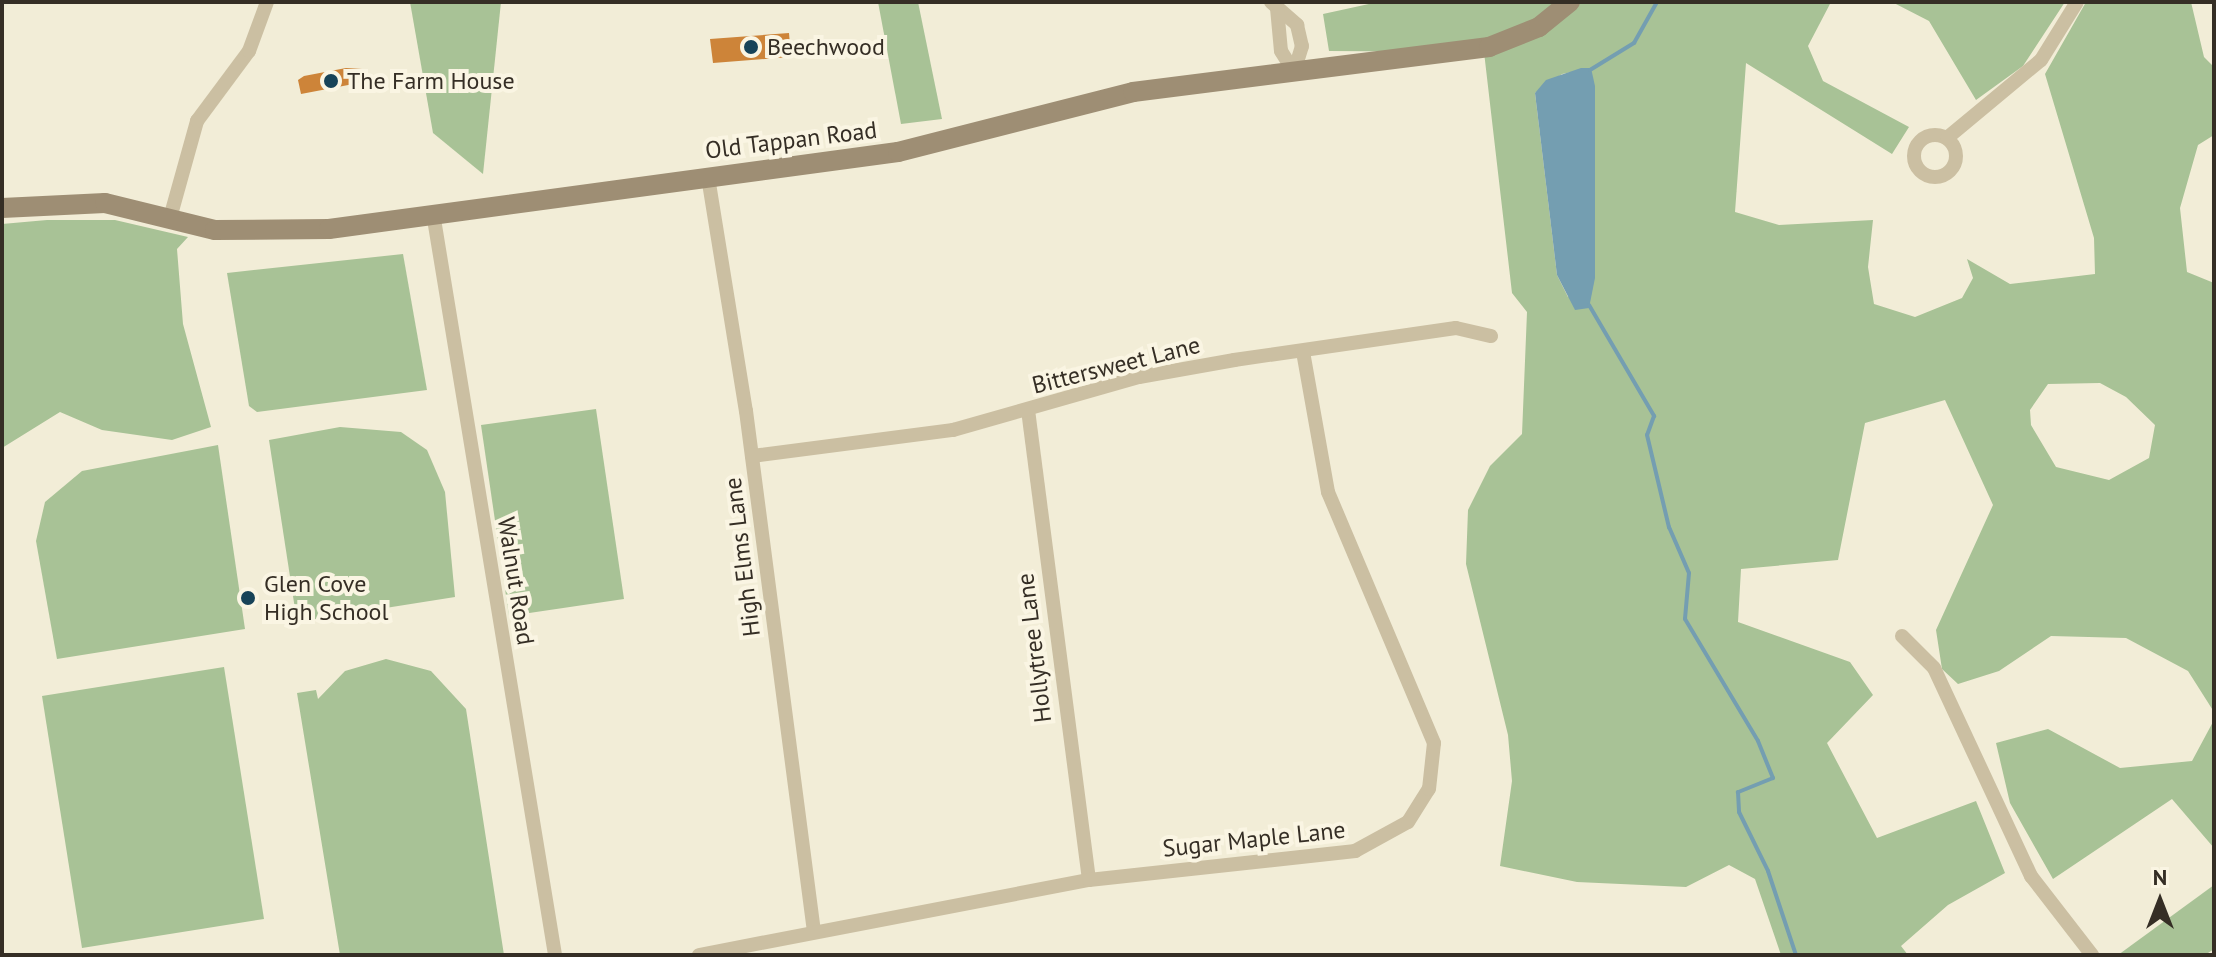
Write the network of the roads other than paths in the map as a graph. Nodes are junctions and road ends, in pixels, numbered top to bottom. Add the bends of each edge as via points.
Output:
1 (267, 2) edge
2 (1570, 2) edge
3 (2077, 2) edge
4 (1274, 5) edge
5 (1294, 72) junction
6 (1947, 138) dead end
7 (708, 177) junction
8 (2, 208) edge
9 (433, 213) junction
10 (170, 218) junction
11 (1491, 336) dead end
12 (1303, 351) junction
13 (1028, 410) junction
14 (752, 456) junction
15 (1902, 636) dead end
16 (1089, 880) junction
17 (814, 932) junction
18 (555, 955) edge
19 (699, 955) edge
20 (2092, 955) edge

1 - 10 street via 249,51 197,121
2 - 5 street, Old Tappan Road via 1539,27 1489,47
3 - 6 street via 2041,60
4 - 5 street via 1281,51
4 - 5 street via 1297,25 1302,46
5 - 7 street, Old Tappan Road via 1078,103 898,152
7 - 9 street, Old Tappan Road
7 - 14 street, High Elms Lane
8 - 10 street, Old Tappan Road via 105,203
9 - 10 street, Old Tappan Road via 264,233
9 - 18 street, Walnut Road
11 - 12 street, Bittersweet Lane via 1456,328
12 - 13 street, Bittersweet Lane via 1139,377
12 - 16 street, Sugar Maple Lane via 1328,492 1430,728 1435,766 1429,789 1408,822 1372,846
13 - 14 street, Bittersweet Lane via 953,430
13 - 16 street, Hollytree Lane
14 - 17 street, High Elms Lane
15 - 20 street via 1934,668 2031,876
16 - 17 street, Sugar Maple Lane
17 - 19 street, Sugar Maple Lane

